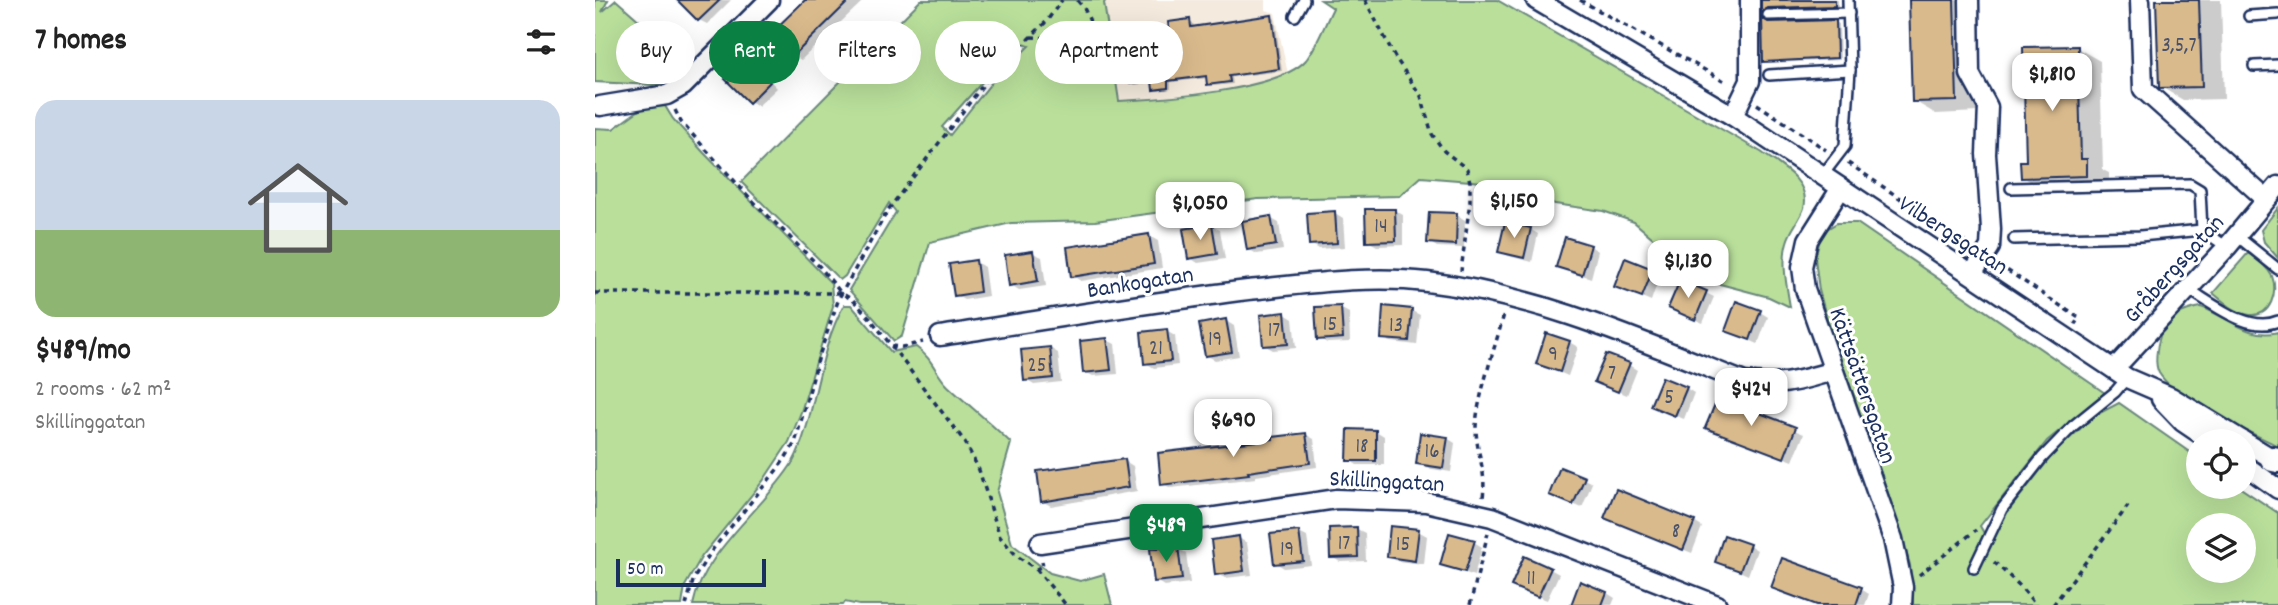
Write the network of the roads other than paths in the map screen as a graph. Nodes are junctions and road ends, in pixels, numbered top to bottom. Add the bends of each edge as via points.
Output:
1 (769, 0) edge
2 (1304, 0) edge
3 (1536, 0) edge
4 (1750, 0) edge
5 (1848, 0) edge
6 (1969, 0) edge
7 (2140, 0) edge
8 (1849, 13) junction
9 (2278, 14) edge
10 (1768, 15) dead end
11 (1295, 16) dead end
12 (2249, 16) dead end
13 (2278, 65) edge
14 (2254, 66) dead end
15 (1850, 71) junction
16 (1769, 75) dead end
17 (600, 106) dead end
18 (1733, 116) junction
19 (1822, 176) junction
20 (1841, 188) junction
21 (2011, 188) dead end
22 (2272, 193) edge
23 (2202, 230) junction
24 (2014, 239) dead end
25 (2232, 242) junction
26 (2278, 269) edge
27 (1972, 274) junction
28 (2186, 288) junction
29 (2278, 321) edge
30 (940, 335) road end
31 (1833, 371) junction
32 (2121, 373) junction
33 (2151, 389) junction
34 (2193, 429) edge
35 (2223, 429) edge
36 (2256, 448) edge
37 (2276, 460) edge
38 (2256, 473) edge
39 (2278, 489) edge
40 (1041, 544) road end
41 (1973, 568) dead end
42 (1903, 596) edge
43 (1717, 605) edge

1 - 17 street via 683,86 667,95
2 - 11 lane
3 - 18 street, Vilbergsgatan
4 - 18 street via 1750,81
5 - 8 lane
6 - 27 street via 1970,75 1988,107 1991,229 1990,247
7 - 22 street, Gråbergsgatan via 2143,89
8 - 10 lane
8 - 15 lane
9 - 12 lane
13 - 14 lane
15 - 16 lane
15 - 19 lane via 1845,146
18 - 19 street, Vilbergsgatan
19 - 20 street, Vilbergsgatan
20 - 27 street, Vilbergsgatan
20 - 31 street, Kättsättersgatan via 1808,240 1802,267
21 - 23 lane via 2190,184 2200,190
22 - 25 street, Gråbergsgatan
23 - 24 lane
23 - 25 lane
25 - 26 lane
25 - 28 street, Gråbergsgatan
27 - 32 street, Vilbergsgatan
28 - 29 lane via 2244,320 2269,325
28 - 32 street, Gråbergsgatan
30 - 31 street, Bankogatan via 1305,284 1424,282 1509,297 1744,382 1771,386
31 - 42 street, Kättsättersgatan via 1893,539
32 - 33 street, Vilbergsgatan
32 - 41 lane via 2115,392 2042,458 2002,509
33 - 34 street, Vilbergsgatan
33 - 35 street, Vilbergsgatan
36 - 37 street, Vilbergsgatan
38 - 39 street
40 - 43 street, Skillinggatan via 1336,499 1426,502 1477,512

